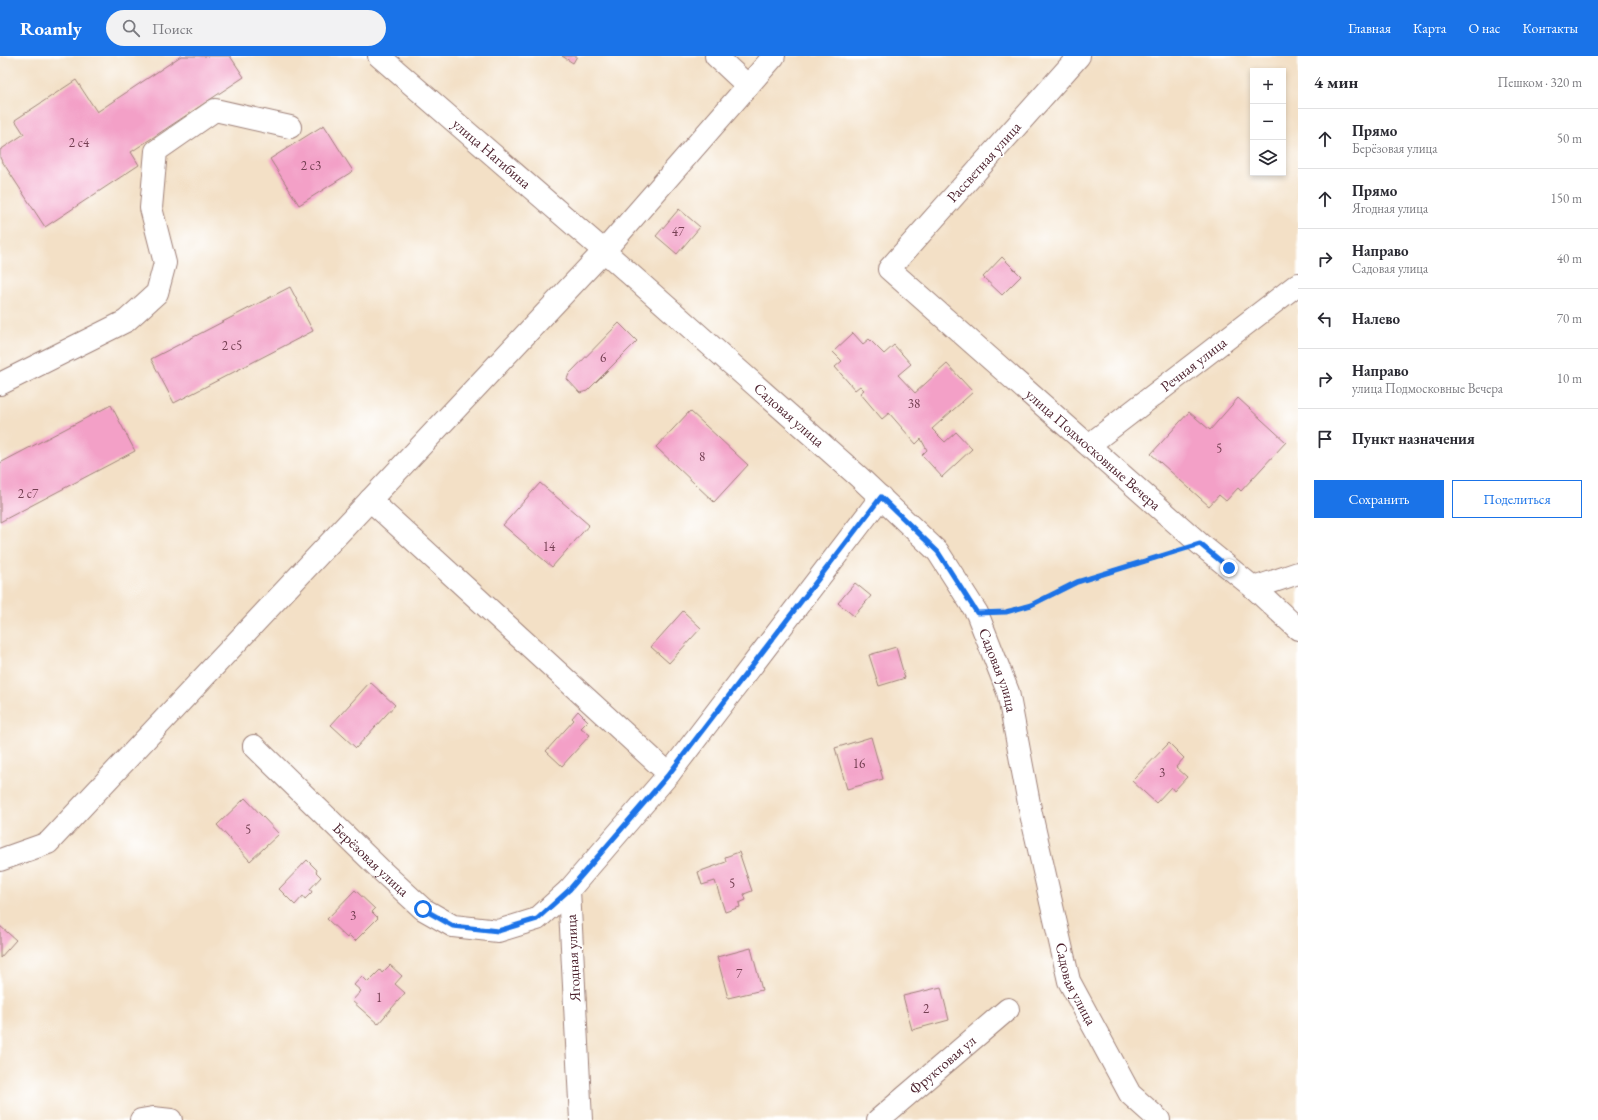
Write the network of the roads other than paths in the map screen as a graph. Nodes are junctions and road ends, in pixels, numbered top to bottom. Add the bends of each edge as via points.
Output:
1 (378, 56) edge
2 (716, 56) edge
3 (774, 56) edge
4 (1079, 56) edge
5 (748, 86) junction
6 (290, 127) dead end
7 (604, 251) junction
8 (889, 269) joint
9 (1298, 284) edge
10 (0, 384) edge
11 (1089, 445) junction
12 (881, 497) junction
13 (370, 500) junction
14 (1298, 573) edge
15 (1254, 588) junction
16 (1298, 629) edge
17 (254, 746) dead end
18 (669, 774) junction
19 (0, 860) edge
20 (569, 890) junction
21 (1008, 1009) dead end
22 (581, 1120) edge
23 (878, 1120) edge
24 (1159, 1120) edge

1 - 7 street, улица Нагибина
2 - 5 street
3 - 5 street
4 - 8 street, Рассветная улица
5 - 7 street
6 - 10 street via 215,110 156,151 151,208 165,263 157,293 126,321
7 - 12 street, Садовая улица
7 - 13 street
8 - 11 street, улица Подмосковные Вечера
9 - 11 street, Речная улица
11 - 15 street, улица Подмосковные Вечера via 1200,544
12 - 18 street
12 - 24 street, Садовая улица via 938,552 977,613 1008,692 1031,814 1069,981 1130,1094
13 - 18 street
13 - 19 street via 48,843
14 - 15 street
15 - 16 street, улица Подмосковные Вечера
17 - 20 street, Берёзовая улица via 423,909 453,926 498,931 537,919
18 - 20 street
20 - 22 street, Ягодная улица
21 - 23 street, Фруктовая ул

